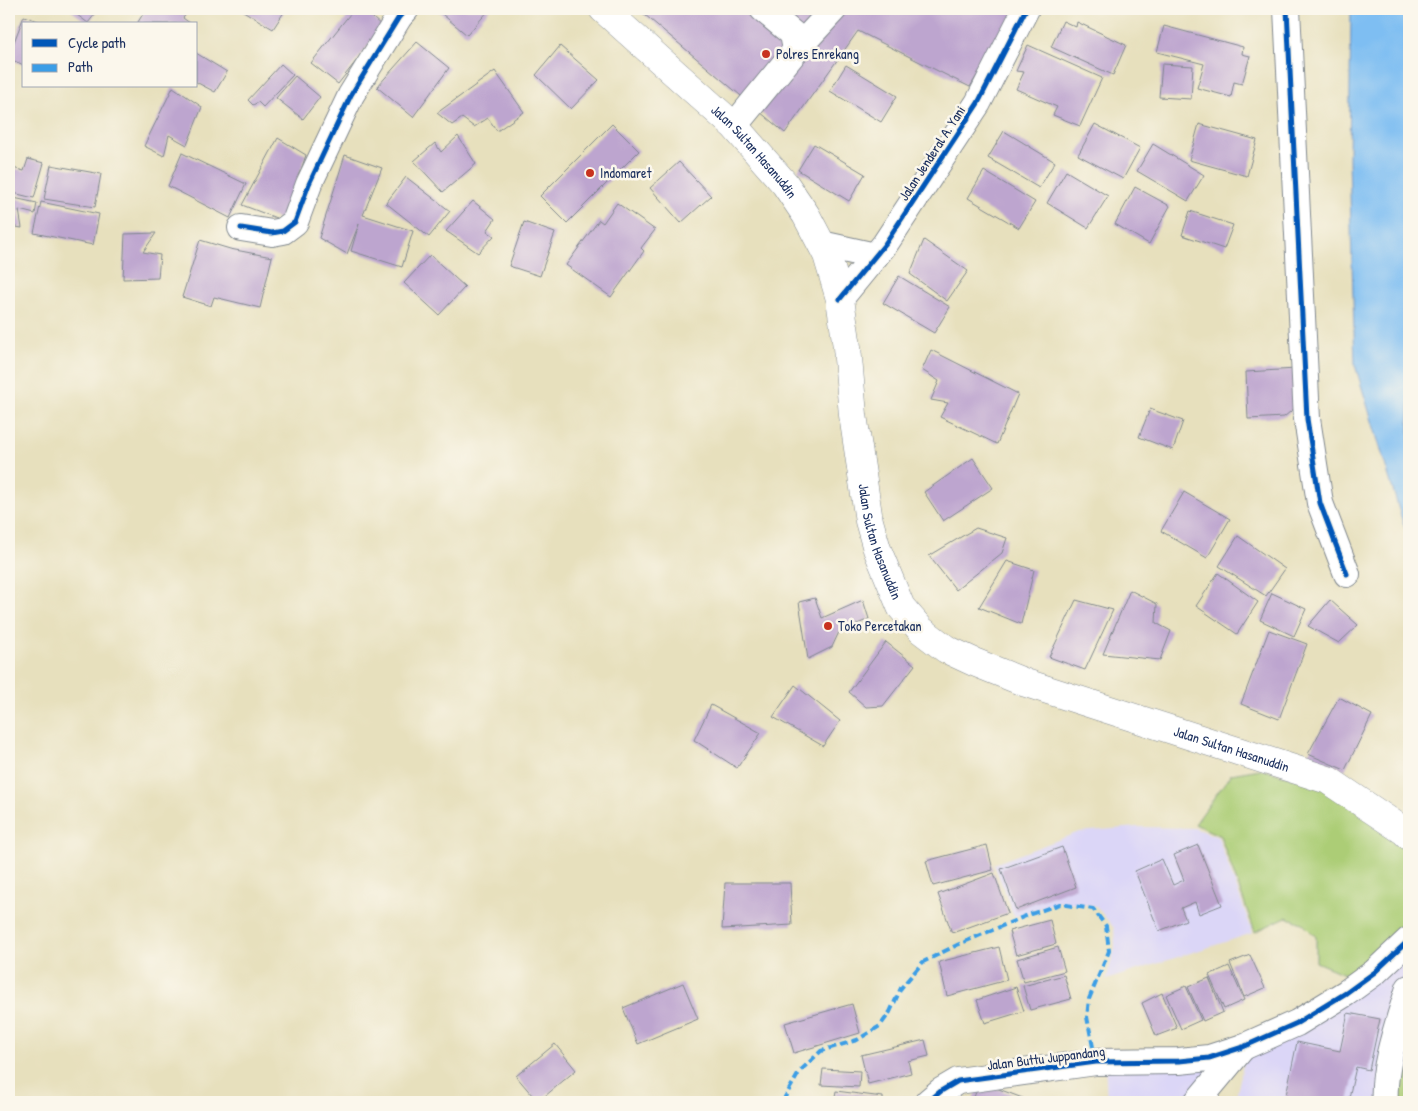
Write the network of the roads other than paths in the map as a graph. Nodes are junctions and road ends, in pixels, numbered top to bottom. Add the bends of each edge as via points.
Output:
1 (406, 9) edge
2 (603, 9) edge
3 (763, 9) edge
4 (834, 9) edge
5 (1026, 9) edge
6 (1287, 9) edge
7 (796, 50) junction
8 (734, 126) junction
9 (241, 228) dead end
10 (821, 244) junction
11 (875, 256) junction
12 (840, 299) junction
13 (1347, 574) dead end
14 (1408, 832) edge
15 (1409, 940) edge
16 (1409, 988) edge
17 (1243, 1048) junction
18 (928, 1102) edge
19 (1197, 1102) edge
20 (1385, 1102) edge

1 - 9 street via 351,95 294,222 283,231
2 - 8 highway, Jalan Sultan Hasanuddin
3 - 7 street via 793,34
4 - 7 street
5 - 11 street, Jalan Jenderal A. Yani via 978,103
6 - 13 street via 1307,419 1320,503
7 - 8 street
8 - 10 highway, Jalan Sultan Hasanuddin via 785,184
10 - 11 street
10 - 12 highway, Jalan Sultan Hasanuddin
11 - 12 street, Jalan Jenderal A. Yani
12 - 14 highway, Jalan Sultan Hasanuddin via 869,521 901,607 921,630 946,649 1026,683 1328,780
15 - 17 street, Jalan Buttu Juppandang via 1375,972 1346,993 1297,1022
16 - 20 street via 1396,1030 1384,1088
17 - 18 street, Jalan Buttu Juppandang via 1209,1058 1096,1062 958,1081
17 - 19 street

